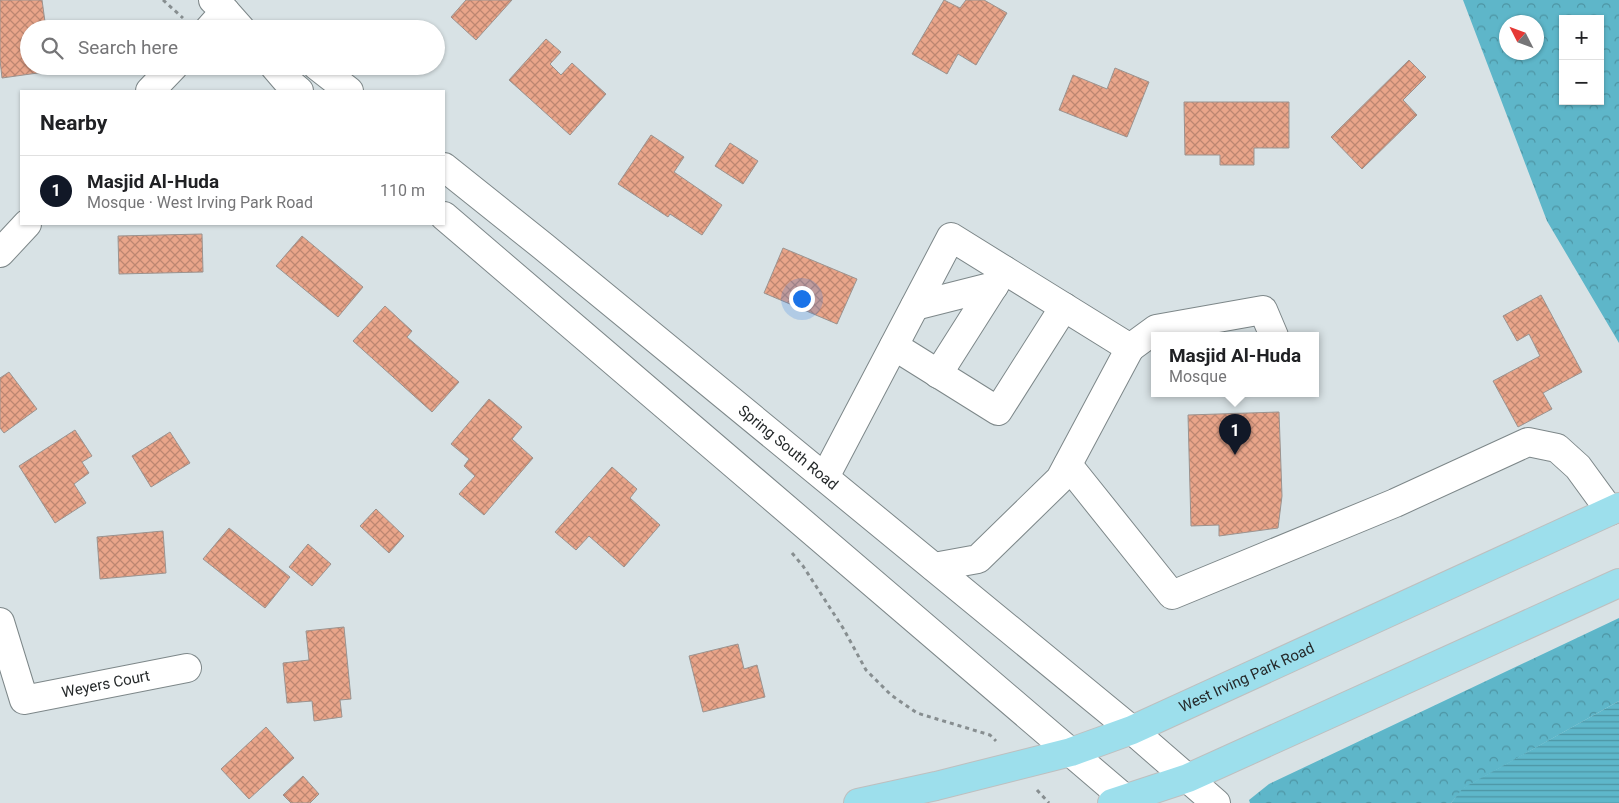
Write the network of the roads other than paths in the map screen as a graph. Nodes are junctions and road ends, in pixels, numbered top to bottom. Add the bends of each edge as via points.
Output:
1 (165, 75) edge
2 (282, 75) edge
3 (329, 75) edge
4 (151, 90) edge
5 (298, 90) edge
6 (348, 90) edge
7 (445, 168) edge
8 (445, 217) edge
9 (26, 225) edge
10 (0, 252) edge
11 (999, 278) junction
12 (915, 306) junction
13 (1064, 307) junction
14 (1152, 332) edge
15 (1272, 332) edge
16 (1151, 333) edge
17 (894, 346) junction
18 (1130, 348) junction
19 (938, 374) junction
20 (1068, 465) junction
21 (825, 477) junction
22 (1615, 509) edge
23 (978, 559) junction
24 (934, 567) junction
25 (1619, 583) edge
26 (978, 603) junction
27 (0, 622) edge
28 (187, 668) dead end
29 (1132, 730) junction
30 (1071, 752) junction
31 (1188, 778) junction
32 (1122, 802) edge
33 (858, 803) edge
34 (1216, 803) edge

1 - 4 street
2 - 5 street
3 - 6 street
7 - 21 street, Spring South Road
8 - 30 street
9 - 10 street
11 - 12 street
11 - 12 street via 951,237
11 - 13 street
11 - 19 street
12 - 17 street
13 - 18 street
13 - 19 street via 998,411
14 - 15 street via 1263,310
16 - 18 street
17 - 19 street
17 - 21 street
18 - 20 street
20 - 22 street via 1172,595 1395,503 1528,442 1558,448
20 - 23 street via 1060,479
21 - 24 street, Spring South Road
22 - 29 main road, West Irving Park Road
23 - 24 street
23 - 26 street
24 - 26 street, Spring South Road
25 - 31 main road
26 - 29 street, Spring South Road
27 - 28 street, Weyers Court via 24,700
29 - 30 main road, West Irving Park Road
29 - 31 street, Spring South Road
30 - 32 street
30 - 33 main road, West Irving Park Road
31 - 32 main road
31 - 34 street, Spring South Road

